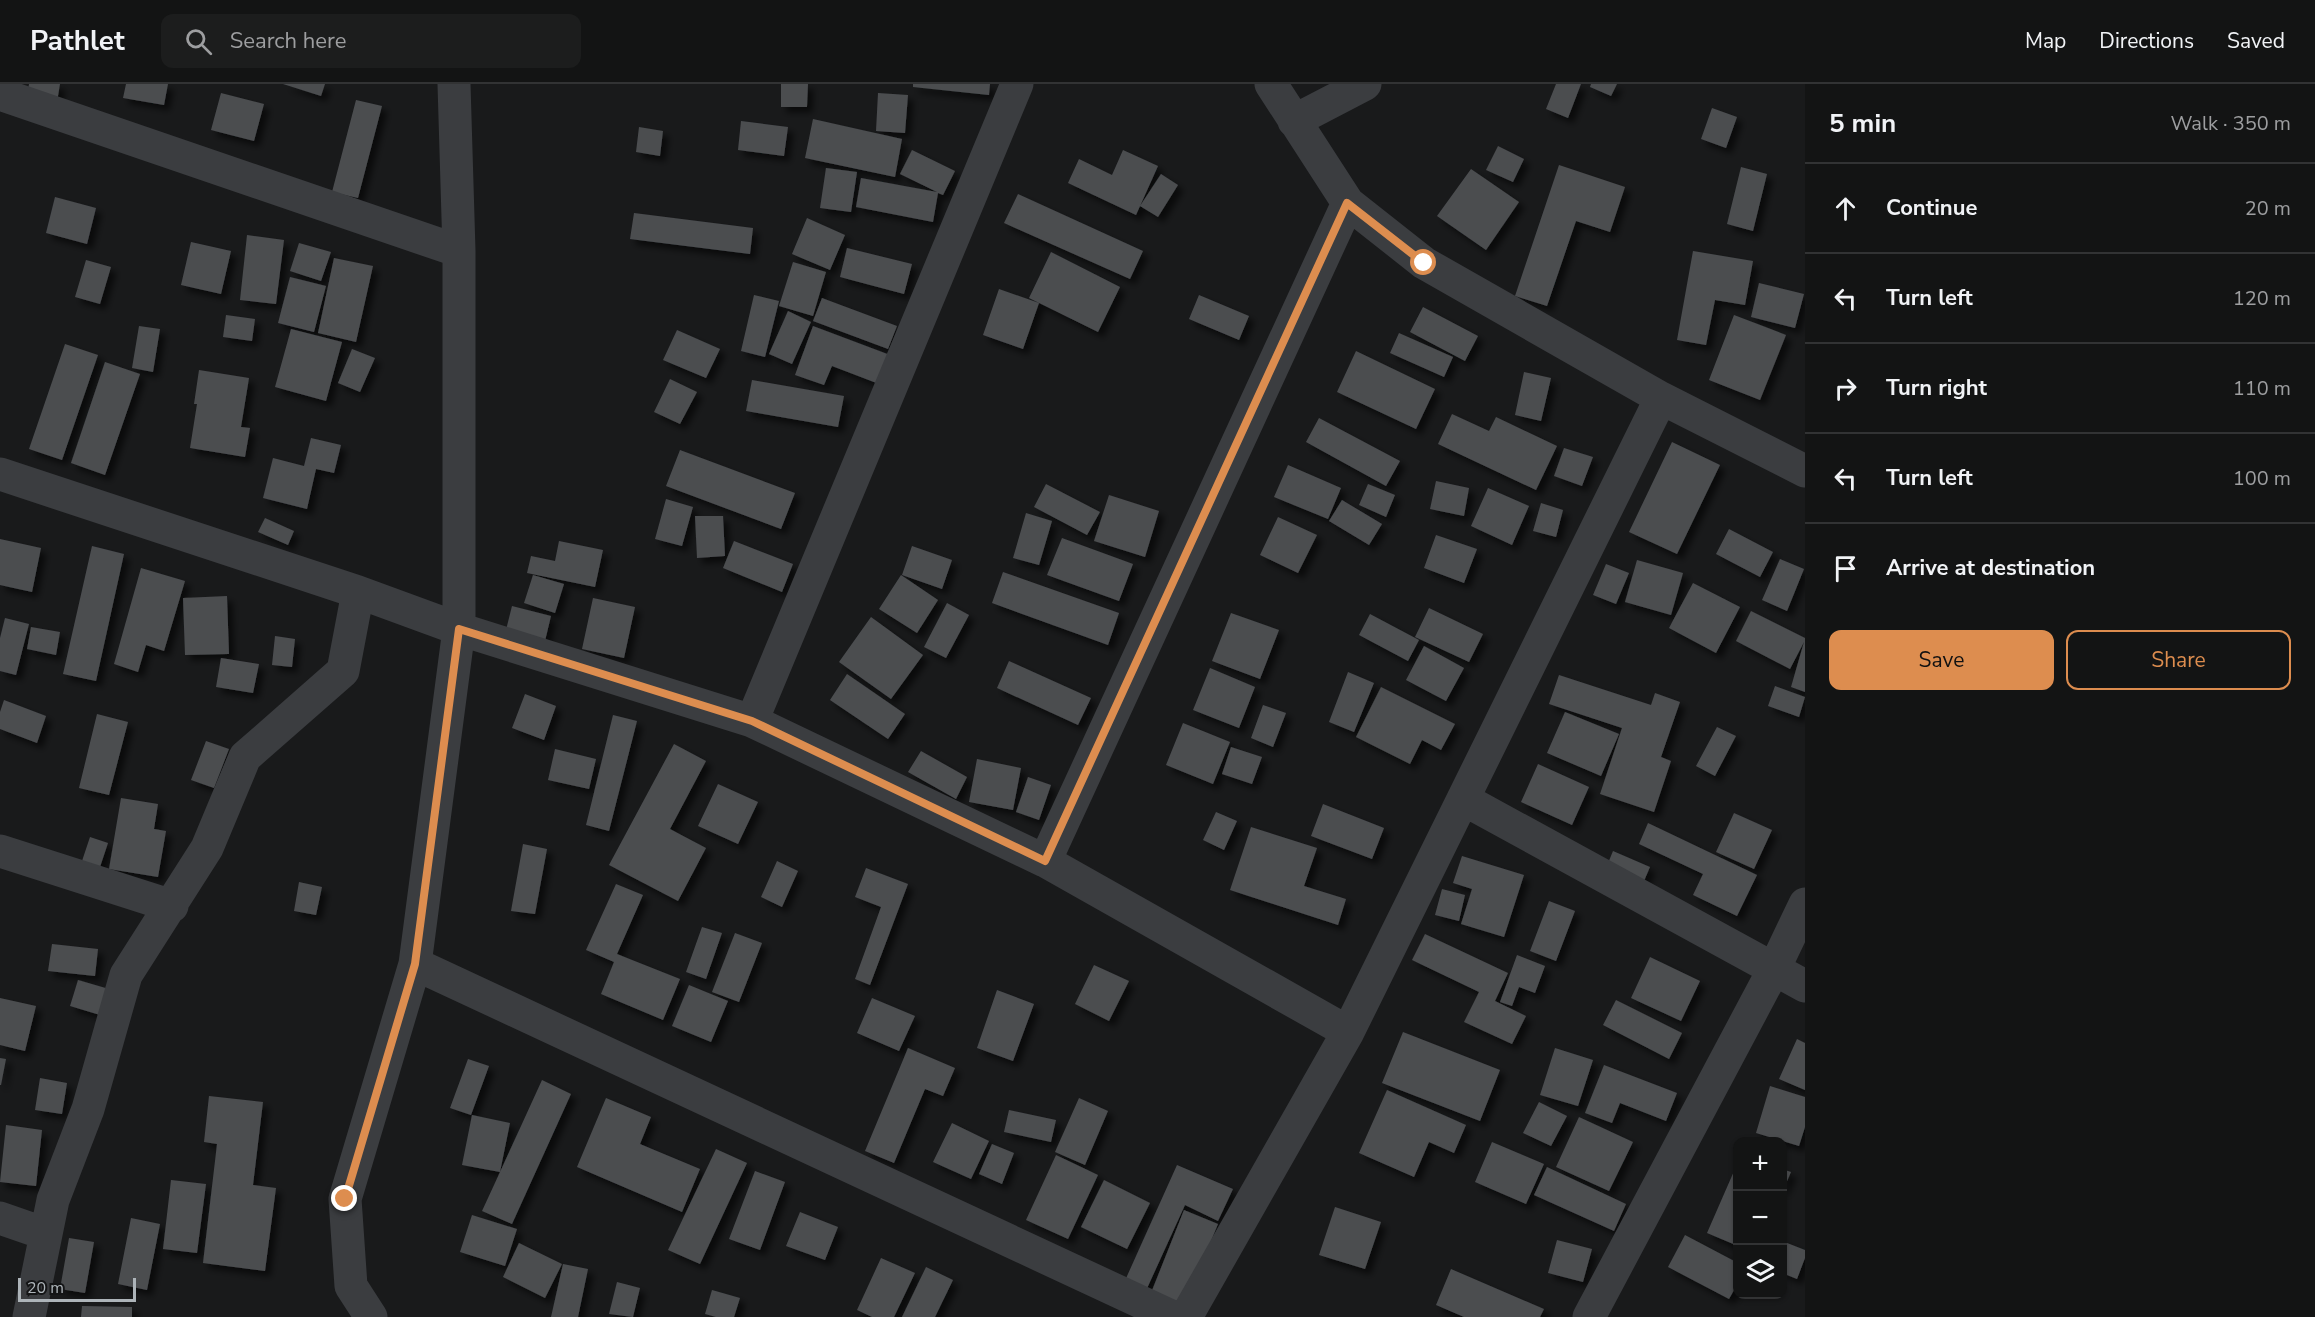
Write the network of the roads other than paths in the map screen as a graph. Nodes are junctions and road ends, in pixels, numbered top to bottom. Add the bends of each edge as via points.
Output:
1 (454, 84) edge
2 (1017, 84) edge
3 (1271, 84) edge
4 (1365, 84) edge
5 (0, 94) edge
6 (1294, 121) junction
7 (1347, 203) junction
8 (459, 250) junction
9 (1661, 398) junction
10 (1805, 471) edge
11 (0, 474) edge
12 (358, 592) junction
13 (459, 629) junction
14 (752, 721) junction
15 (1463, 799) junction
16 (0, 850) edge
17 (1045, 861) junction
18 (1805, 904) edge
19 (172, 906) junction
20 (415, 964) junction
21 (1774, 969) junction
22 (1805, 986) edge
23 (1347, 1032) junction
24 (0, 1218) edge
25 (46, 1234) junction
26 (29, 1317) edge
27 (371, 1317) edge
28 (1173, 1317) edge
29 (1186, 1317) edge
30 (1589, 1317) edge

1 - 8 street
2 - 14 street
3 - 6 street
4 - 6 street
5 - 8 street
6 - 7 street
7 - 9 street via 1424,263
7 - 17 street
8 - 13 street
9 - 10 street
9 - 15 street
11 - 12 street
12 - 13 street
12 - 19 street via 343,671 245,757 207,848
13 - 14 street
13 - 20 street
14 - 17 street
15 - 21 street
15 - 23 street
16 - 19 street
17 - 23 street
18 - 21 street
19 - 25 street via 126,975 88,1109 53,1200
20 - 27 street via 345,1199 351,1286
20 - 28 street
21 - 22 street
21 - 30 street
23 - 29 street
24 - 25 street
25 - 26 street

